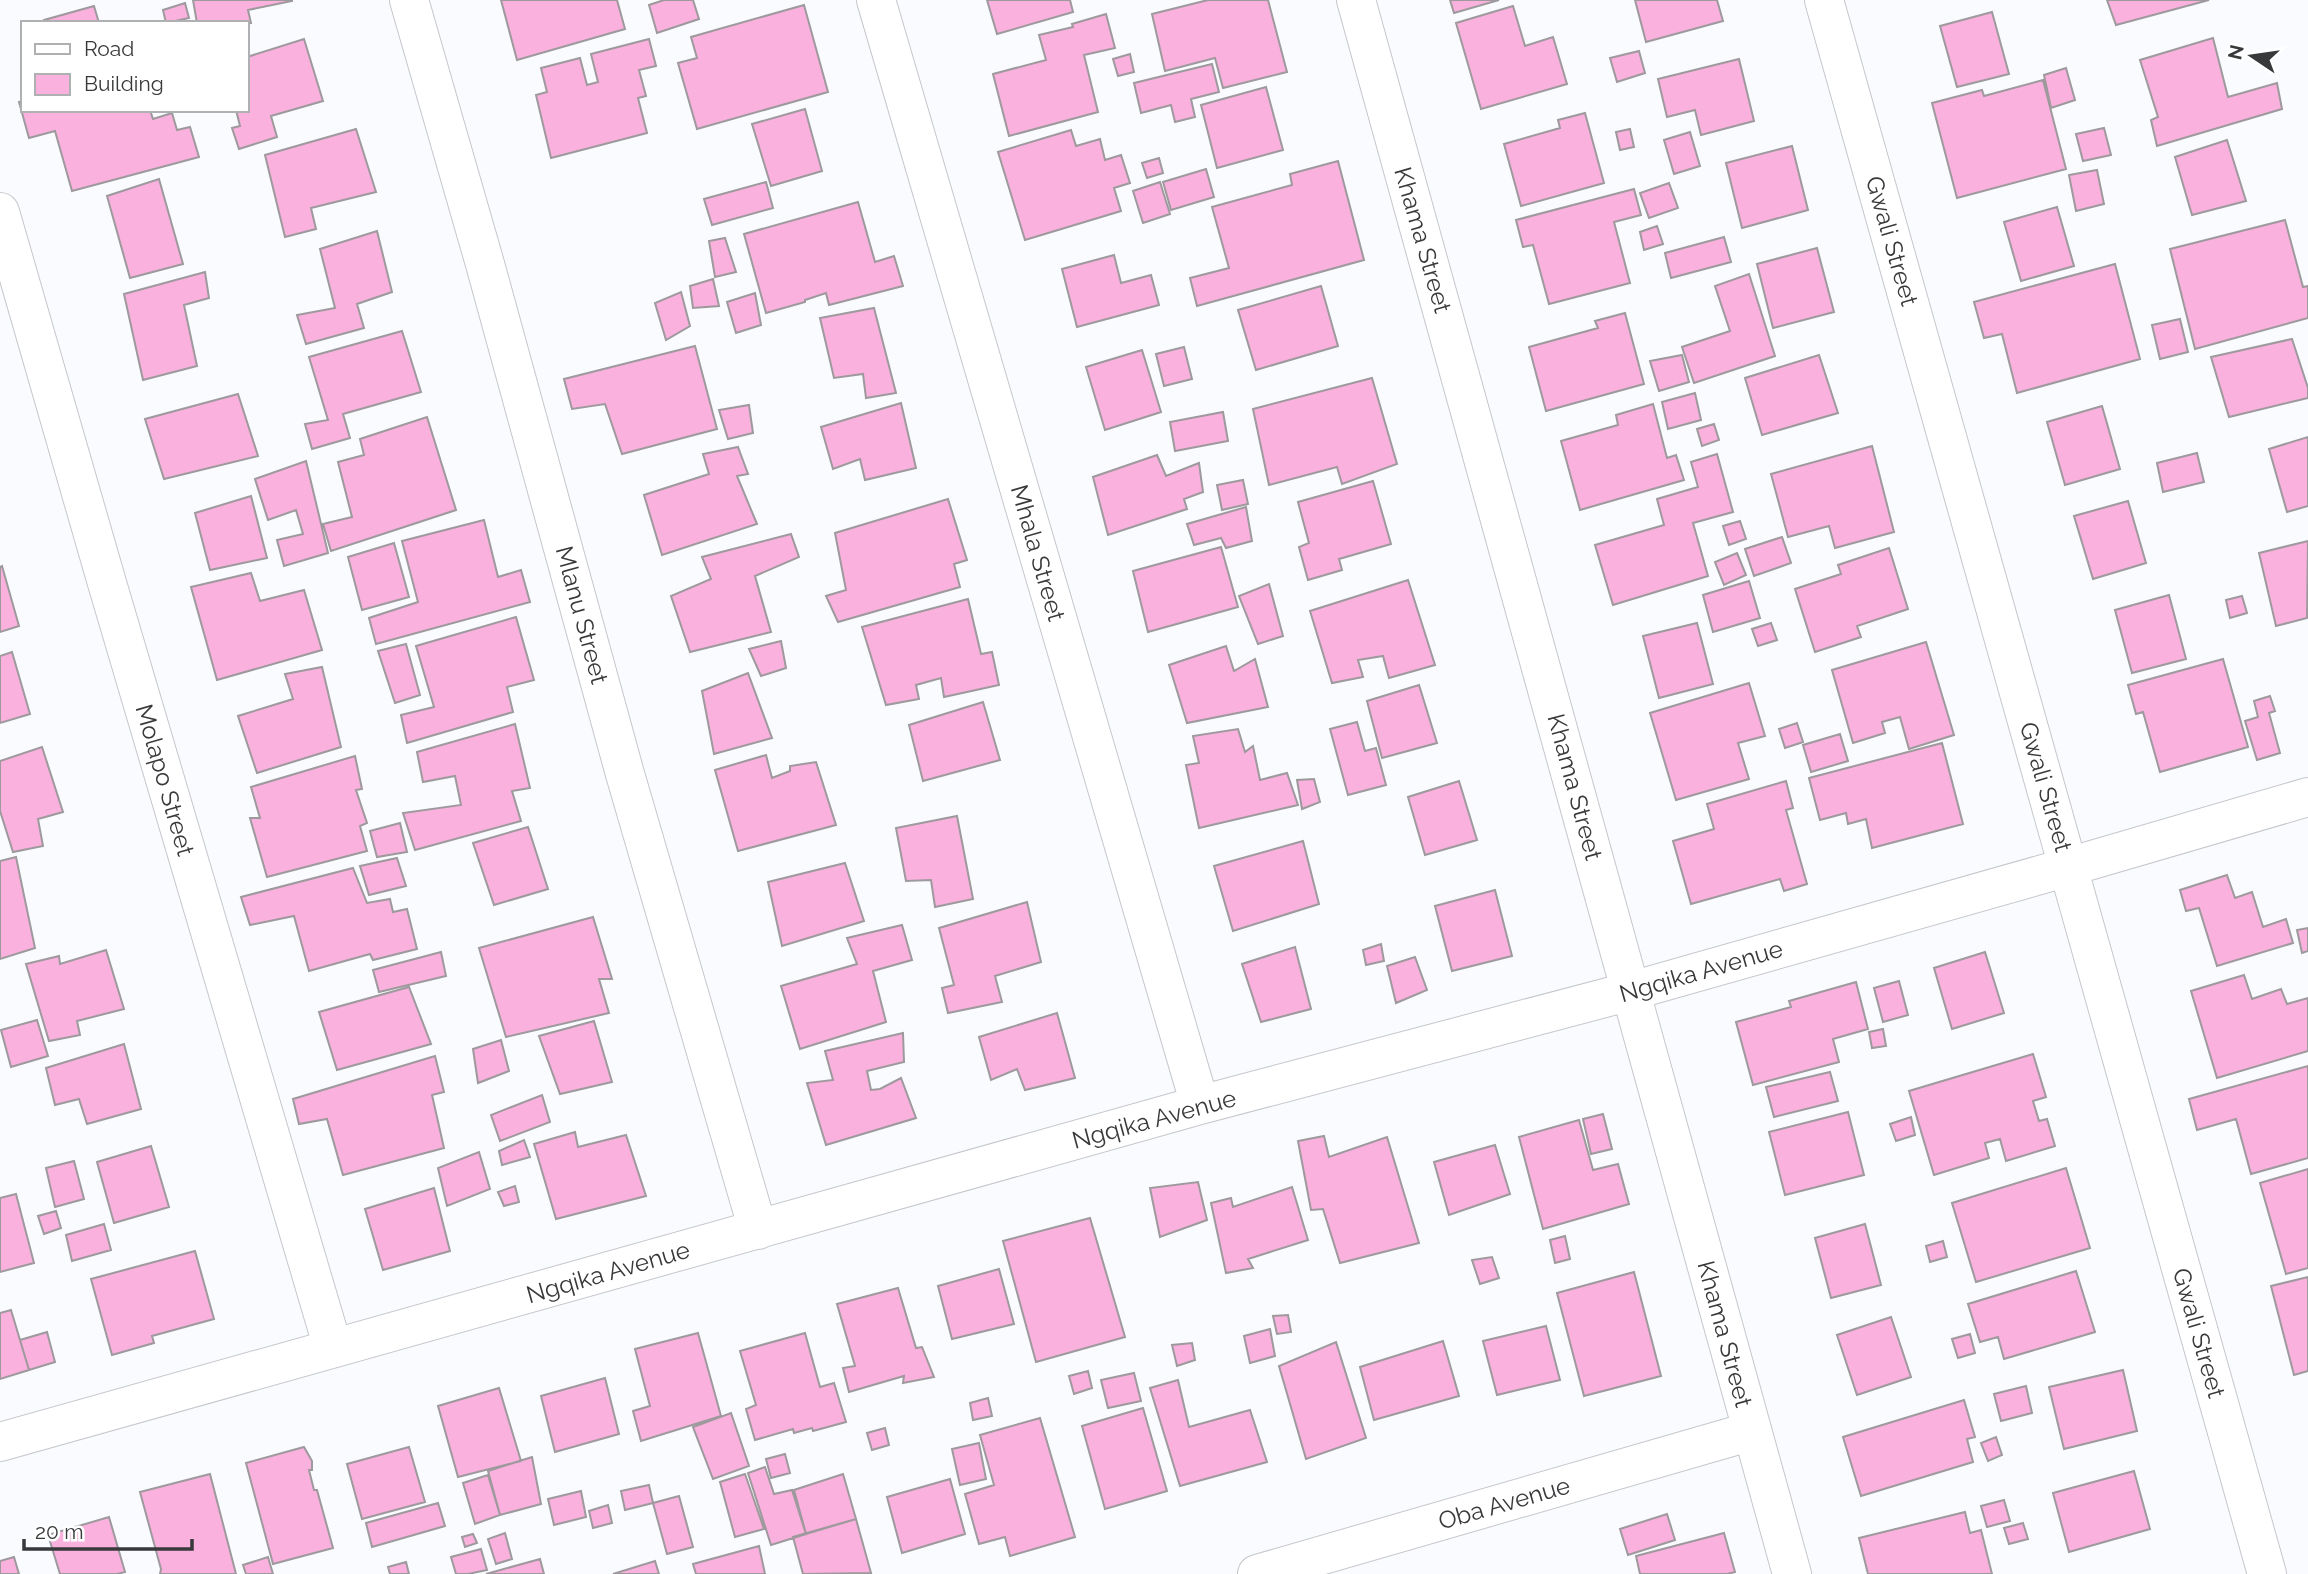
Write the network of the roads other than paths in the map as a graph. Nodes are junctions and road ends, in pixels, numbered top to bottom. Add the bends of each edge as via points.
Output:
1 (409, 0) edge
2 (876, 0) edge
3 (1356, 0) edge
4 (1824, 0) edge
5 (0, 212) edge
6 (2308, 797) edge
7 (2068, 867) junction
8 (1631, 990) junction
9 (1200, 1105) junction
10 (758, 1230) junction
11 (333, 1348) junction
12 (1752, 1431) junction
13 (0, 1442) edge
14 (1257, 1574) edge
15 (1792, 1574) edge
16 (2267, 1574) edge

1 - 10 street, Mlanu Street
2 - 9 street, Mhala Street
3 - 8 street, Khama Street
4 - 7 street, Gwali Street
5 - 11 street, Molapo Street
6 - 7 street, Ngqika Avenue
7 - 8 street, Ngqika Avenue
7 - 16 street, Gwali Street
8 - 9 street, Ngqika Avenue
8 - 12 street, Khama Street
9 - 10 street, Ngqika Avenue
10 - 11 street, Ngqika Avenue
11 - 13 street, Ngqika Avenue
12 - 14 street, Oba Avenue
12 - 15 street, Khama Street

